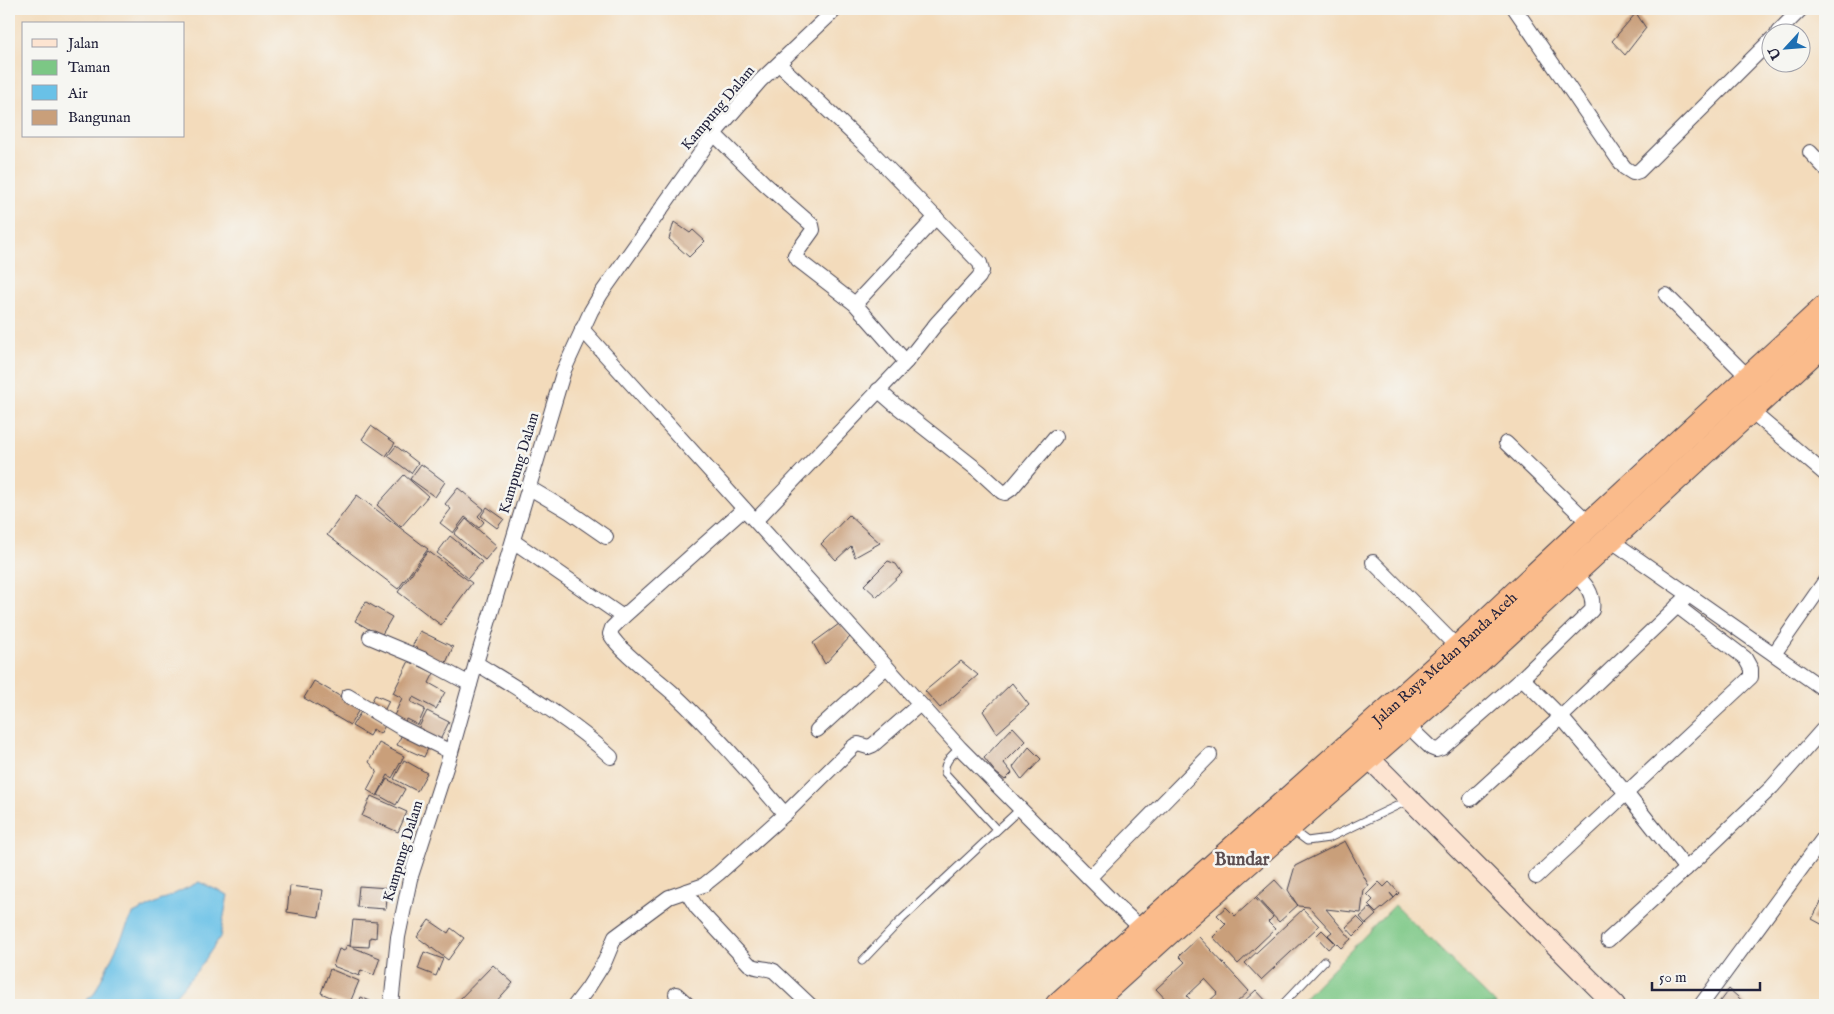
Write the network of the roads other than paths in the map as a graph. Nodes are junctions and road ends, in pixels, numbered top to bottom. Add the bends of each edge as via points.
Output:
1 (836, 9) edge
2 (1517, 9) edge
3 (1801, 9) edge
4 (1788, 22) edge
5 (1762, 49) edge
6 (779, 64) junction
7 (714, 134) junction
8 (1810, 152) dead end
9 (1825, 168) edge
10 (936, 217) junction
11 (1666, 295) dead end
12 (855, 304) junction
13 (1825, 308) edge
14 (582, 329) junction
15 (1825, 341) edge
16 (906, 362) junction
17 (1749, 378) junction
18 (878, 390) junction
19 (1750, 410) junction
20 (1054, 437) dead end
21 (1506, 443) dead end
22 (1825, 474) edge
23 (528, 488) junction
24 (744, 509) junction
25 (756, 520) junction
26 (1599, 532) junction
27 (606, 537) dead end
28 (513, 541) junction
29 (1373, 562) dead end
30 (1565, 564) junction
31 (1825, 581) edge
32 (1689, 595) junction
33 (1677, 606) junction
34 (623, 617) junction
35 (370, 637) dead end
36 (1458, 648) junction
37 (1774, 654) junction
38 (476, 663) junction
39 (886, 667) junction
40 (1522, 678) junction
41 (1822, 683) edge
42 (470, 684) junction
43 (348, 696) dead end
44 (920, 704) junction
45 (1561, 718) junction
46 (1406, 724) junction
47 (1825, 727) edge
48 (817, 730) dead end
49 (960, 748) junction
50 (451, 752) junction
51 (1210, 755) dead end
52 (612, 757) dead end
53 (1369, 758) junction
54 (1626, 793) junction
55 (1410, 799) junction
56 (1471, 799) dead end
57 (1020, 808) junction
58 (784, 814) junction
59 (1282, 820) junction
60 (997, 830) junction
61 (1825, 836) edge
62 (1686, 869) junction
63 (1089, 878) junction
64 (1536, 878) dead end
65 (686, 890) junction
66 (1143, 930) junction
67 (1608, 940) dead end
68 (862, 961) dead end
69 (1324, 961) dead end
70 (676, 994) dead end
71 (391, 1005) edge
72 (575, 1005) edge
73 (688, 1005) edge
74 (810, 1005) edge
75 (1058, 1005) edge
76 (1088, 1005) edge
77 (1282, 1005) edge
78 (1615, 1005) edge
79 (1701, 1005) edge

1 - 6 street, Kampung Dalam
2 - 5 street via 1618,159 1633,173 1639,171
3 - 4 street
6 - 7 street, Kampung Dalam via 744,98
6 - 10 street
7 - 12 street via 812,225 796,258
7 - 14 street, Kampung Dalam via 601,294
8 - 9 street
10 - 12 street
10 - 16 street via 980,263 982,271 973,286 936,324
11 - 17 street
12 - 16 street
13 - 17 highway, Jalan Raya Medan Banda Aceh
14 - 23 street, Kampung Dalam via 564,370
14 - 24 street
15 - 19 highway, Jalan Raya Medan Banda Aceh
16 - 18 street
17 - 26 highway, Jalan Raya Medan Banda Aceh
18 - 20 street via 1005,493
18 - 25 street
19 - 22 street
19 - 26 highway, Jalan Raya Medan Banda Aceh
21 - 26 street
23 - 27 street
23 - 28 street, Kampung Dalam
24 - 25 street
24 - 34 street
25 - 39 street
26 - 30 highway, Jalan Raya Medan Banda Aceh
26 - 32 street
28 - 34 street
28 - 38 street, Kampung Dalam
29 - 36 street
30 - 36 highway, Jalan Raya Medan Banda Aceh
30 - 40 street via 1590,591 1592,610
30 - 46 highway, Jalan Raya Medan Banda Aceh via 1467,671
31 - 37 street
32 - 33 street
32 - 37 street
33 - 45 street
33 - 54 street via 1745,658 1751,677
34 - 58 street via 610,631 615,641 726,747
35 - 42 street via 425,660
36 - 59 highway, Jalan Raya Medan Banda Aceh
37 - 41 street
38 - 42 street, Kampung Dalam
38 - 52 street via 544,704
39 - 44 street
39 - 48 street
40 - 45 street
40 - 46 street via 1442,748 1431,748
42 - 50 street, Kampung Dalam
43 - 50 street
44 - 49 street
44 - 58 street via 873,745 854,746
45 - 54 street
45 - 56 street
46 - 53 highway, Jalan Raya Medan Banda Aceh
47 - 62 street via 1772,787
49 - 57 street
49 - 60 lane via 946,763 945,773
50 - 71 street, Kampung Dalam via 402,910
51 - 63 street
53 - 55 main road
53 - 59 highway, Jalan Raya Medan Banda Aceh
54 - 62 street
54 - 64 street
55 - 59 lane via 1329,838 1307,841
55 - 78 main road
57 - 60 lane
57 - 63 street
58 - 65 street via 719,873 700,887
59 - 66 highway, Jalan Raya Medan Banda Aceh
59 - 76 highway, Jalan Raya Medan Banda Aceh via 1184,918
60 - 68 lane
61 - 79 street
62 - 67 street
63 - 66 street
65 - 72 street via 664,900 615,937 605,960
65 - 74 street via 697,908 749,964 774,970
66 - 75 highway, Jalan Raya Medan Banda Aceh
69 - 77 lane
70 - 73 street

